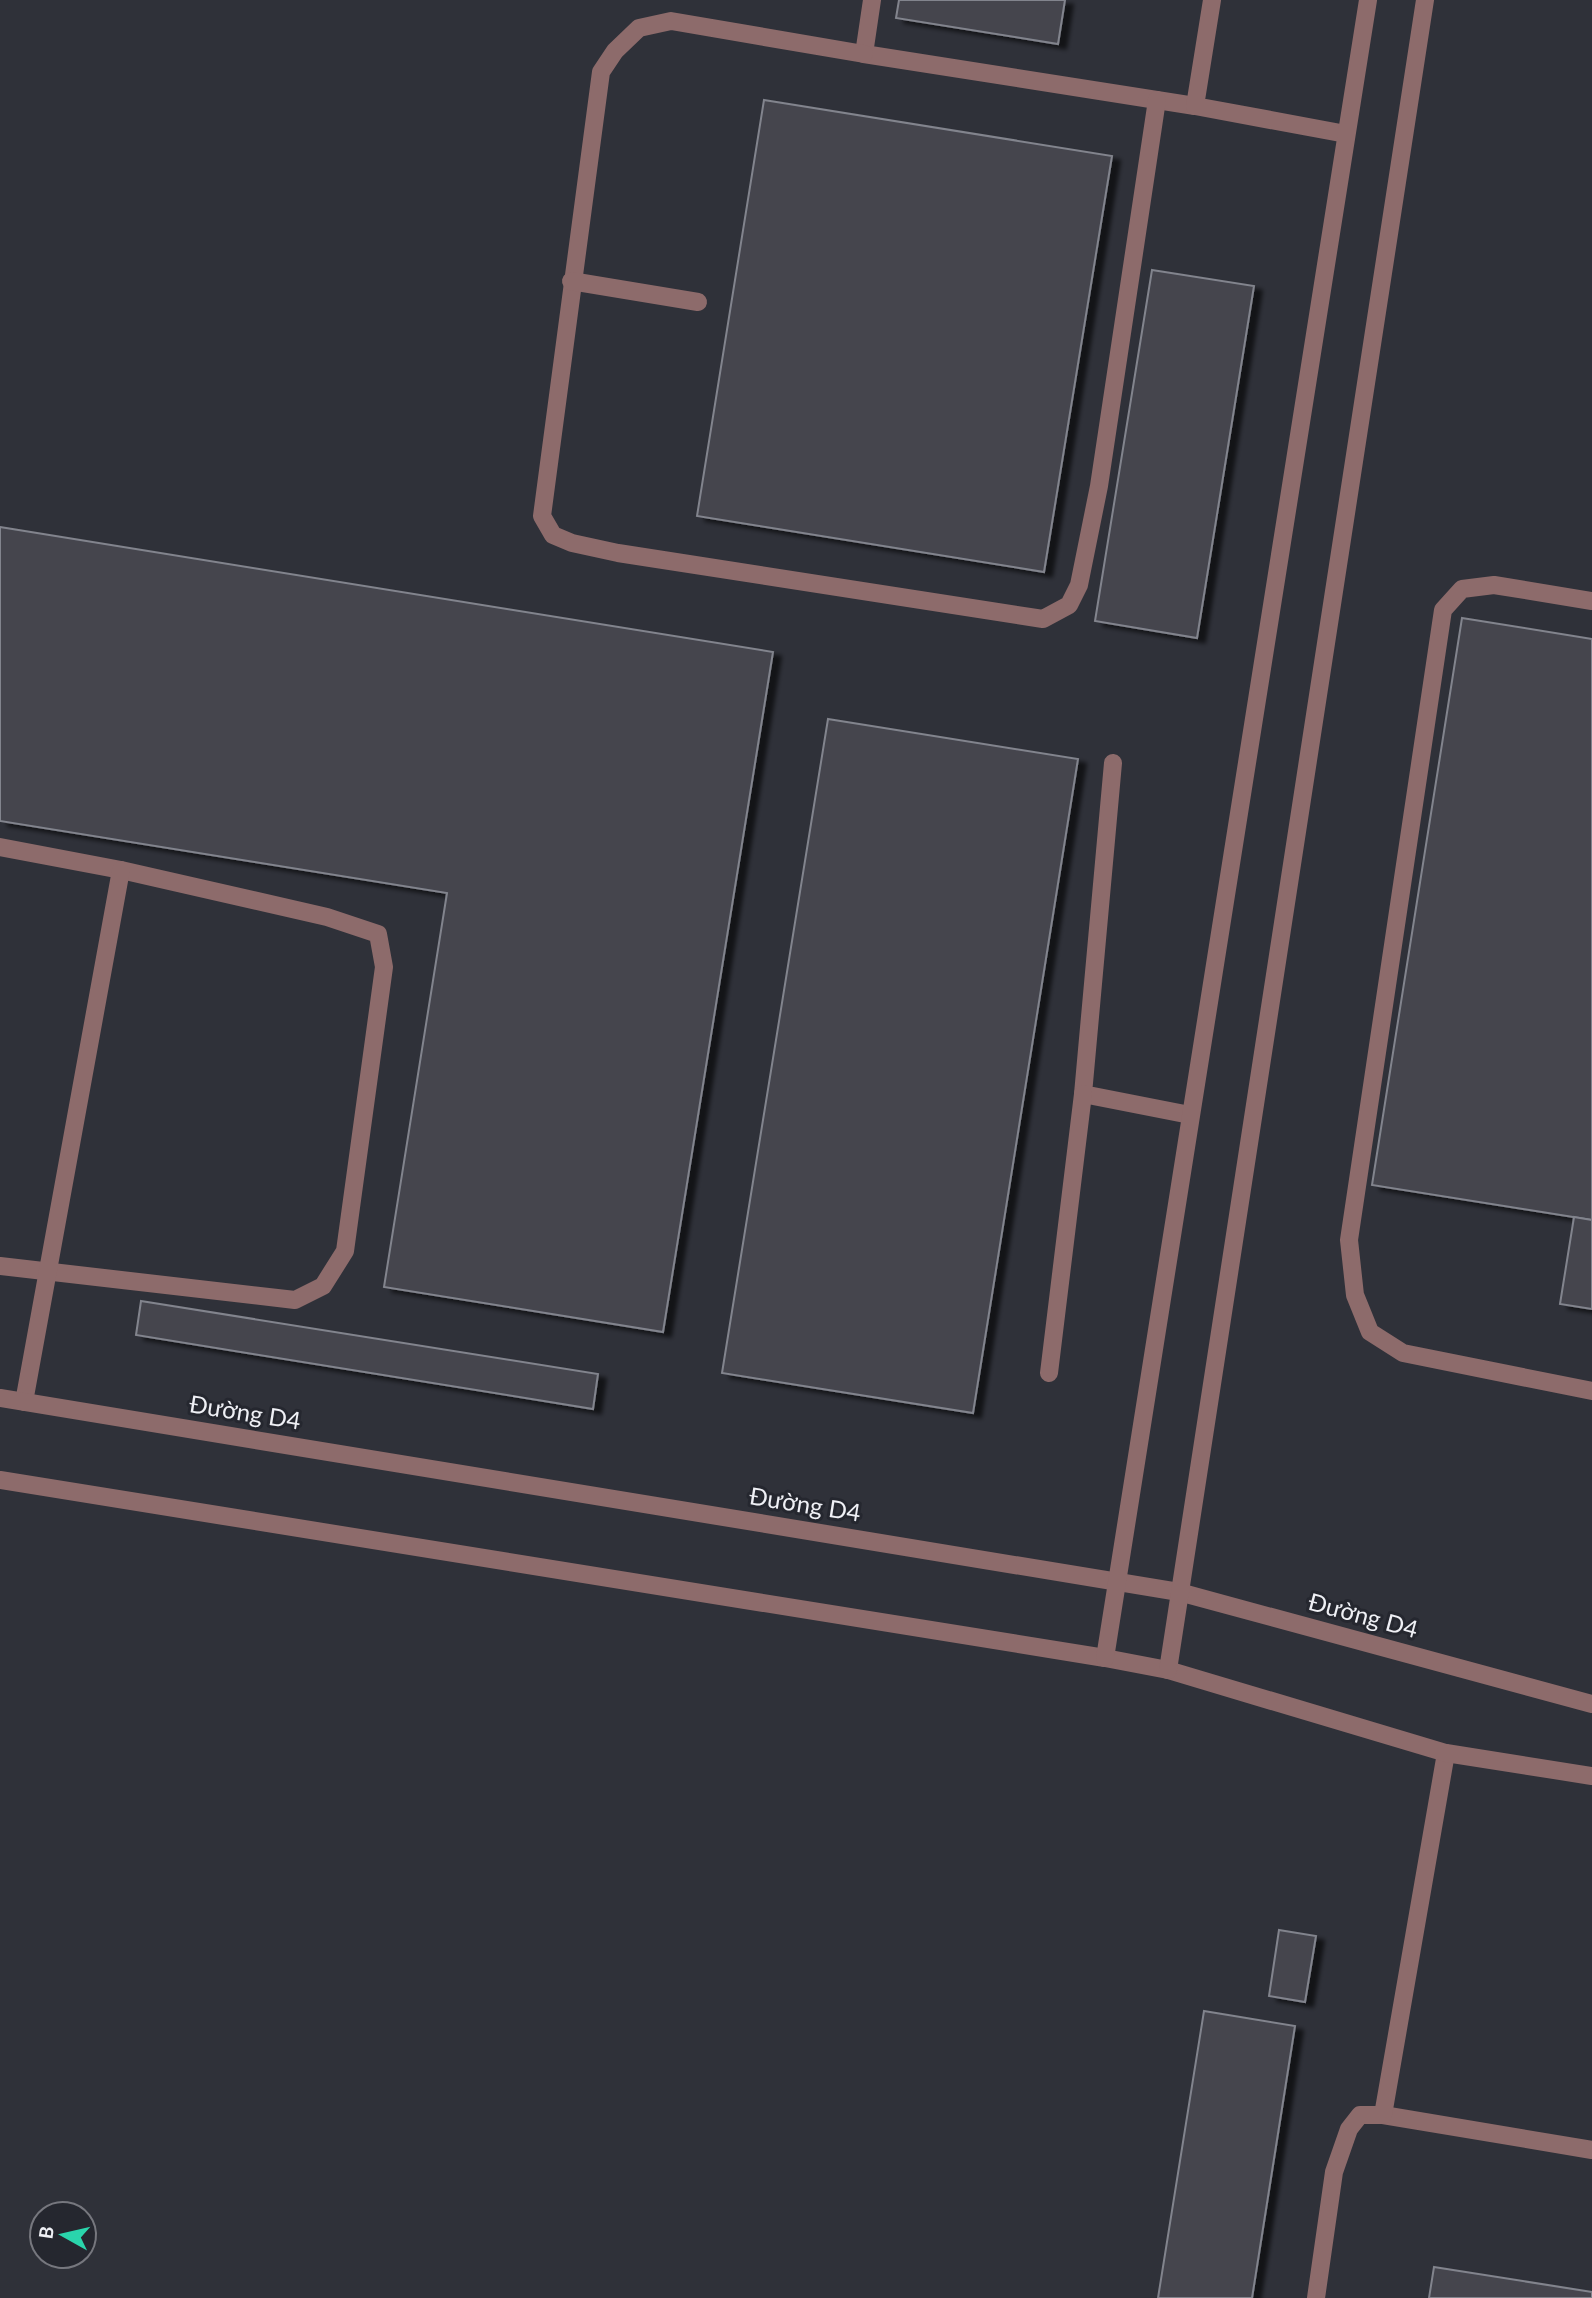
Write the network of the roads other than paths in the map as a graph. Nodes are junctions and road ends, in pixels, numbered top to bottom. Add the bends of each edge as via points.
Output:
1 (872, 0) edge
2 (1212, 0) edge
3 (1368, 0) edge
4 (1425, 0) edge
5 (864, 54) junction
6 (1157, 100) junction
7 (1195, 106) junction
8 (1346, 134) junction
9 (571, 281) junction
10 (698, 302) dead end
11 (1592, 601) edge
12 (1113, 763) dead end
13 (0, 847) edge
14 (121, 870) junction
15 (1083, 1094) junction
16 (1190, 1115) junction
17 (0, 1266) edge
18 (47, 1273) junction
19 (1049, 1373) dead end
20 (1592, 1391) edge
21 (0, 1398) edge
22 (24, 1402) junction
23 (0, 1480) edge
24 (1116, 1581) junction
25 (1180, 1591) junction
26 (1105, 1658) junction
27 (1168, 1670) junction
28 (1592, 1704) edge
29 (1446, 1753) junction
30 (1592, 1776) edge
31 (1383, 2115) junction
32 (1592, 2150) edge
33 (1316, 2298) edge

1 - 5 street
2 - 7 street
3 - 8 street
4 - 25 street
5 - 6 street
5 - 9 street via 671,21 639,28 601,72
6 - 7 street
6 - 9 street via 1099,486 1079,585 1069,606 1043,619 618,553 552,535 542,516
7 - 8 street
8 - 16 street
9 - 10 street
11 - 20 street via 1494,585 1462,589 1443,610 1349,1240 1355,1296 1370,1332 1403,1353
12 - 15 street
13 - 14 street
14 - 18 street
14 - 18 street via 327,916 377,934 384,967 345,1251 323,1286 295,1300
15 - 16 street
15 - 19 street
16 - 24 street
17 - 18 street
18 - 22 street
21 - 22 street, Đường D4
22 - 24 street, Đường D4
23 - 26 street
24 - 25 street, Đường D4
24 - 26 street
25 - 27 street
25 - 28 street, Đường D4
26 - 27 street
27 - 29 street
29 - 30 street
29 - 31 street
31 - 32 street
31 - 33 street via 1360,2115 1349,2129 1334,2172

